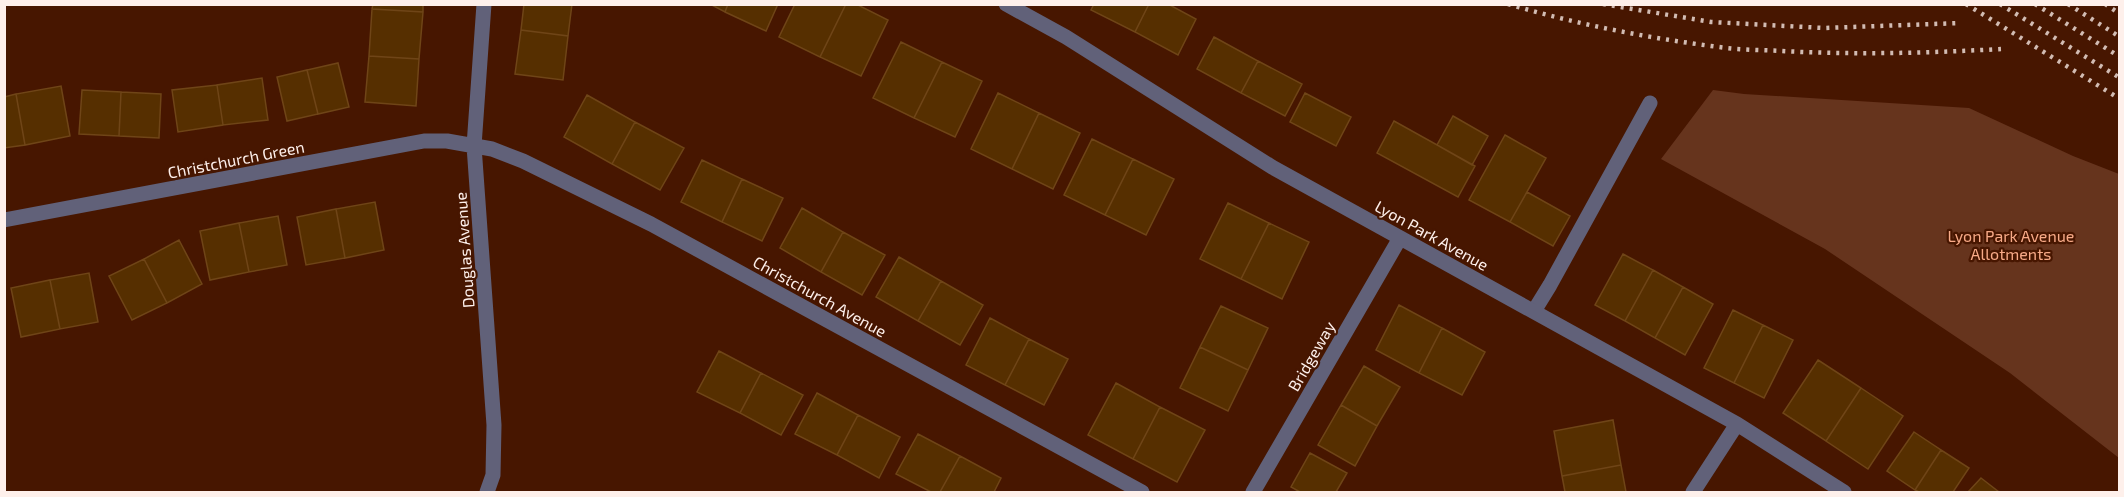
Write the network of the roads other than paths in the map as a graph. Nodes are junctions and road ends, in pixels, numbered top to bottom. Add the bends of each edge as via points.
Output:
1 (484, 4) edge
2 (1006, 4) edge
3 (1650, 103) dead end
4 (474, 146) junction
5 (4, 219) edge
6 (1400, 237) junction
7 (1534, 311) junction
8 (1737, 424) junction
9 (488, 492) edge
10 (1142, 492) edge
11 (1253, 492) edge
12 (1693, 492) edge
13 (1844, 492) edge

1 - 4 street, Douglas Avenue
2 - 6 street, Lyon Park Avenue via 1066,37 1272,167
3 - 7 street
4 - 5 street, Christchurch Green via 424,141
4 - 9 street, Douglas Avenue via 494,425 493,474
4 - 10 street, Christchurch Avenue via 523,161 651,224
6 - 7 street, Lyon Park Avenue
6 - 11 street, Bridgeway
7 - 8 street, Lyon Park Avenue
8 - 12 street
8 - 13 street, Lyon Park Avenue

